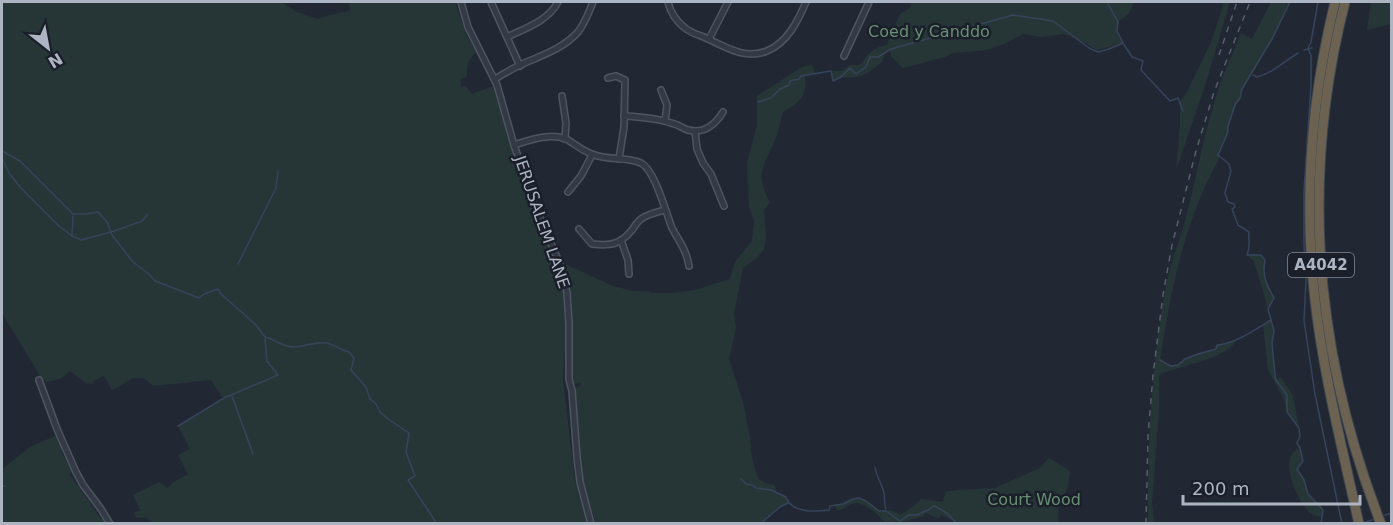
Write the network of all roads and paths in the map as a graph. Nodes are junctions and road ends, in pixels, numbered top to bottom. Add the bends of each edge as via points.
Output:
1 (460, 2) edge
2 (491, 2) edge
3 (558, 2) edge
4 (593, 2) edge
5 (668, 2) edge
6 (728, 2) edge
7 (806, 2) edge
8 (861, 2) edge
9 (1335, 2) edge
10 (1345, 2) edge
11 (868, 3) edge
12 (507, 37) junction
13 (709, 39) junction
14 (844, 56) dead end
15 (520, 66) junction
16 (608, 78) dead end
17 (495, 79) junction
18 (661, 90) dead end
19 (562, 96) dead end
20 (723, 112) dead end
21 (624, 116) junction
22 (665, 121) junction
23 (695, 131) junction
24 (566, 139) junction
25 (514, 145) junction
26 (592, 154) junction
27 (619, 159) junction
28 (568, 192) dead end
29 (724, 206) dead end
30 (665, 210) junction
31 (579, 229) dead end
32 (621, 240) junction
33 (689, 266) dead end
34 (629, 274) dead end
35 (39, 380) dead end
36 (110, 524) edge
37 (591, 524) edge
38 (1359, 524) edge
39 (1381, 524) edge

1 - 17 street, JERUSALEM LANE via 468,27
2 - 12 street
3 - 12 street via 548,15
4 - 15 street via 578,32 561,46
5 - 13 street via 686,29
6 - 13 street
7 - 13 street via 789,33 767,51 754,55 740,53
8 - 11 street
9 - 38 highway, A4042 via 1314,129 1311,259 1324,364
10 - 39 highway, A4042 via 1323,133 1321,259 1336,376 1356,453
11 - 14 street
12 - 15 street
15 - 17 street
16 - 21 street via 625,80
17 - 25 street, JERUSALEM LANE
18 - 22 street via 667,105
19 - 24 street
20 - 23 street via 712,126
21 - 22 street
21 - 27 street
22 - 23 street
23 - 29 street via 697,149
24 - 25 street via 542,138
24 - 26 street
25 - 37 street, JERUSALEM LANE via 560,263 567,293 574,430 580,482
26 - 27 street
26 - 28 street via 582,176
27 - 30 street via 644,164
30 - 32 street via 639,220
30 - 33 street
31 - 32 street via 592,244 604,246
32 - 34 street
35 - 36 street via 76,472

